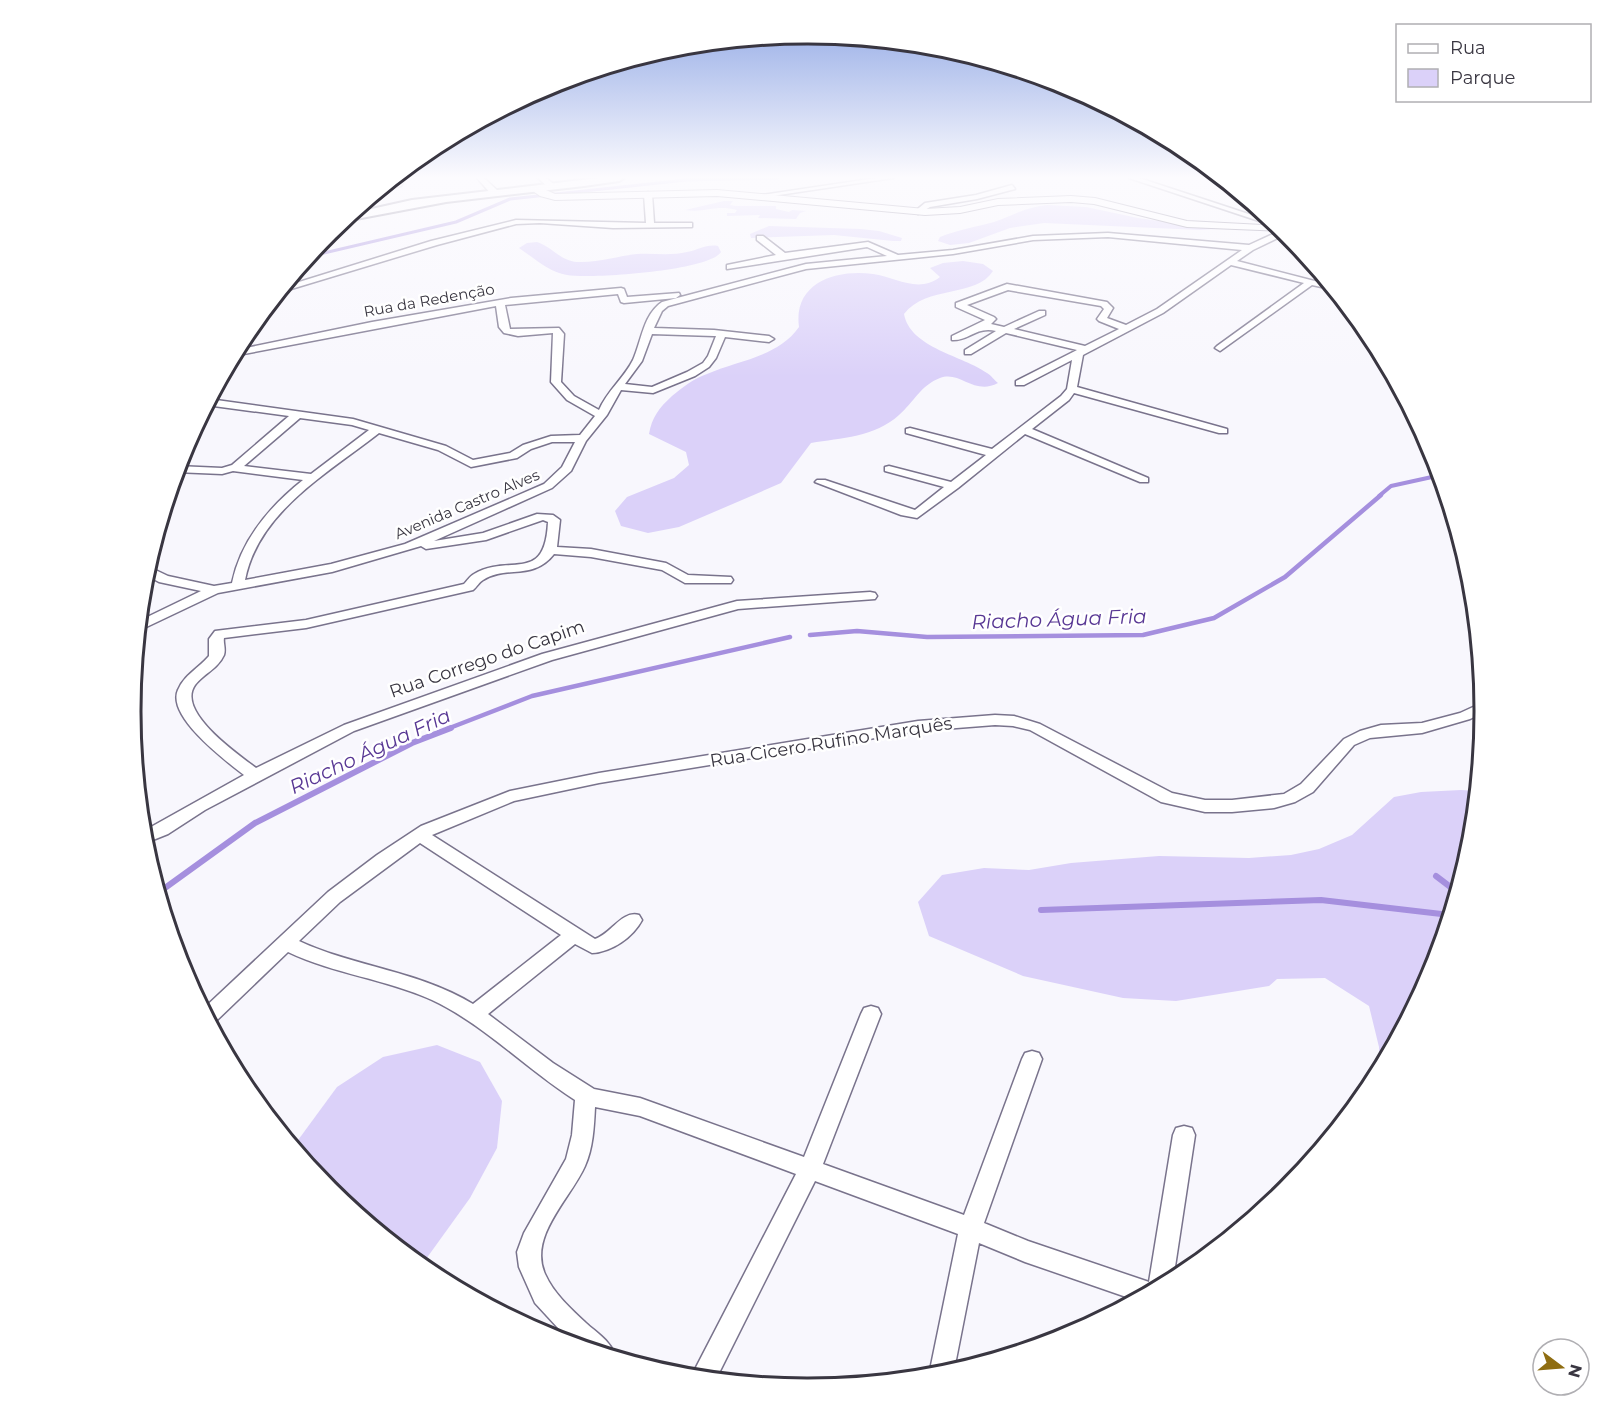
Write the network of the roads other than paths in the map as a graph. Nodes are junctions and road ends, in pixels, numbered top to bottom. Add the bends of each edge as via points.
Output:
1 (429, 244) edge
2 (768, 244) edge
3 (866, 244) edge
4 (869, 244) edge
5 (997, 244) edge
6 (1214, 244) edge
7 (1256, 244) edge
8 (1250, 248) junction
9 (783, 256) junction
10 (895, 257) junction
11 (1230, 262) junction
12 (730, 267) dead end
13 (806, 267) junction
14 (301, 277) edge
15 (309, 282) junction
16 (1311, 283) junction
17 (1321, 285) edge
18 (292, 287) edge
19 (697, 295) junction
20 (500, 303) junction
21 (1042, 313) dead end
22 (984, 325) junction
23 (1128, 329) junction
24 (1004, 330) junction
25 (649, 331) junction
26 (722, 334) junction
27 (955, 338) dead end
28 (769, 339) dead end
29 (1220, 348) dead end
30 (246, 350) edge
31 (1082, 351) junction
32 (968, 352) dead end
33 (1020, 383) dead end
34 (619, 387) junction
35 (1072, 390) junction
36 (216, 403) edge
37 (299, 413) junction
38 (602, 415) junction
39 (378, 428) junction
40 (910, 430) dead end
41 (1024, 430) junction
42 (1223, 431) dead end
43 (583, 438) junction
44 (993, 453) junction
45 (234, 468) junction
46 (889, 469) dead end
47 (186, 470) edge
48 (314, 478) junction
49 (1144, 480) dead end
50 (821, 482) dead end
51 (954, 486) junction
52 (414, 545) junction
53 (549, 550) junction
54 (154, 574) edge
55 (726, 580) dead end
56 (238, 584) junction
57 (213, 590) junction
58 (870, 596) dead end
59 (146, 622) edge
60 (1474, 712) edge
61 (255, 776) junction
62 (152, 834) edge
63 (420, 835) junction
64 (633, 920) dead end
65 (573, 936) junction
66 (286, 943) junction
67 (212, 1012) edge
68 (475, 1013) junction
69 (871, 1014) dead end
70 (1032, 1059) dead end
71 (586, 1095) junction
72 (1184, 1135) dead end
73 (809, 1171) junction
74 (971, 1228) junction
75 (1162, 1275) edge
76 (1138, 1290) edge
77 (586, 1339) edge
78 (943, 1364) edge
79 (707, 1370) edge

1 - 15 street
2 - 9 street
3 - 9 street
4 - 10 street
5 - 10 street, Avenida Castro Alves
6 - 8 street, Avenida Castro Alves
7 - 8 street
8 - 11 street
9 - 12 street
9 - 13 street
10 - 13 street, Avenida Castro Alves
11 - 16 street
11 - 23 street
13 - 19 street, Avenida Castro Alves
14 - 15 street
15 - 18 street
16 - 17 street
16 - 29 street
19 - 20 street, Rua da Redenção via 624,300 621,291
19 - 25 street, Avenida Castro Alves via 658,309
20 - 30 street, Rua da Redenção
20 - 38 street via 507,331 556,330 559,334 555,382 581,407
21 - 24 street
22 - 23 street via 991,319 958,306 1011,287 1104,304 1109,308 1102,319
22 - 24 street
22 - 27 street
23 - 31 street
24 - 31 street
24 - 32 street
25 - 26 street
25 - 34 street, Avenida Castro Alves via 637,361
26 - 28 street
26 - 34 street via 713,356 691,374 653,390
31 - 33 street
31 - 35 street
34 - 38 street, Avenida Castro Alves
35 - 41 street
35 - 42 street
36 - 37 street
37 - 39 street
37 - 45 street
38 - 43 street, Avenida Castro Alves
39 - 43 street via 442,448 471,464 513,456 550,439
39 - 48 street
40 - 44 street
41 - 44 street
41 - 49 street
43 - 52 street, Avenida Castro Alves via 567,468 548,486
44 - 51 street
45 - 47 street
45 - 48 street
46 - 51 street
48 - 56 street via 290,498 253,541
50 - 51 street via 912,514 926,510
52 - 53 street via 470,540 544,516 554,520
52 - 56 street, Avenida Castro Alves via 332,568
53 - 55 street via 654,564 685,579
53 - 61 street via 546,559 537,564 482,575 474,579 472,586 306,624 220,634 216,639 216,657 187,684 182,698 201,730
54 - 57 street
56 - 57 street, Avenida Castro Alves
57 - 59 street, Avenida Castro Alves
58 - 61 street, Rua Corrego do Capim via 737,605 571,649 349,728
60 - 63 street, Rua Cicero Rufino Marquês via 1422,728 1365,734 1349,742 1307,788 1274,802 1205,806 1175,800 1148,790 1035,727 995,720 918,726 545,788 510,796
61 - 62 street, Rua Corrego do Capim
63 - 65 street
63 - 66 street, Rua Cicero Rufino Marquês via 334,897
64 - 65 street via 599,947
65 - 68 street
66 - 67 street, Rua Cicero Rufino Marquês
66 - 68 street via 310,956 437,994
68 - 71 street
69 - 73 street
70 - 74 street
71 - 73 street via 642,1108
71 - 77 street via 577,1158 529,1249 530,1267 538,1285 564,1321
72 - 75 street
73 - 74 street
73 - 79 street
74 - 76 street via 1024,1251
74 - 78 street

